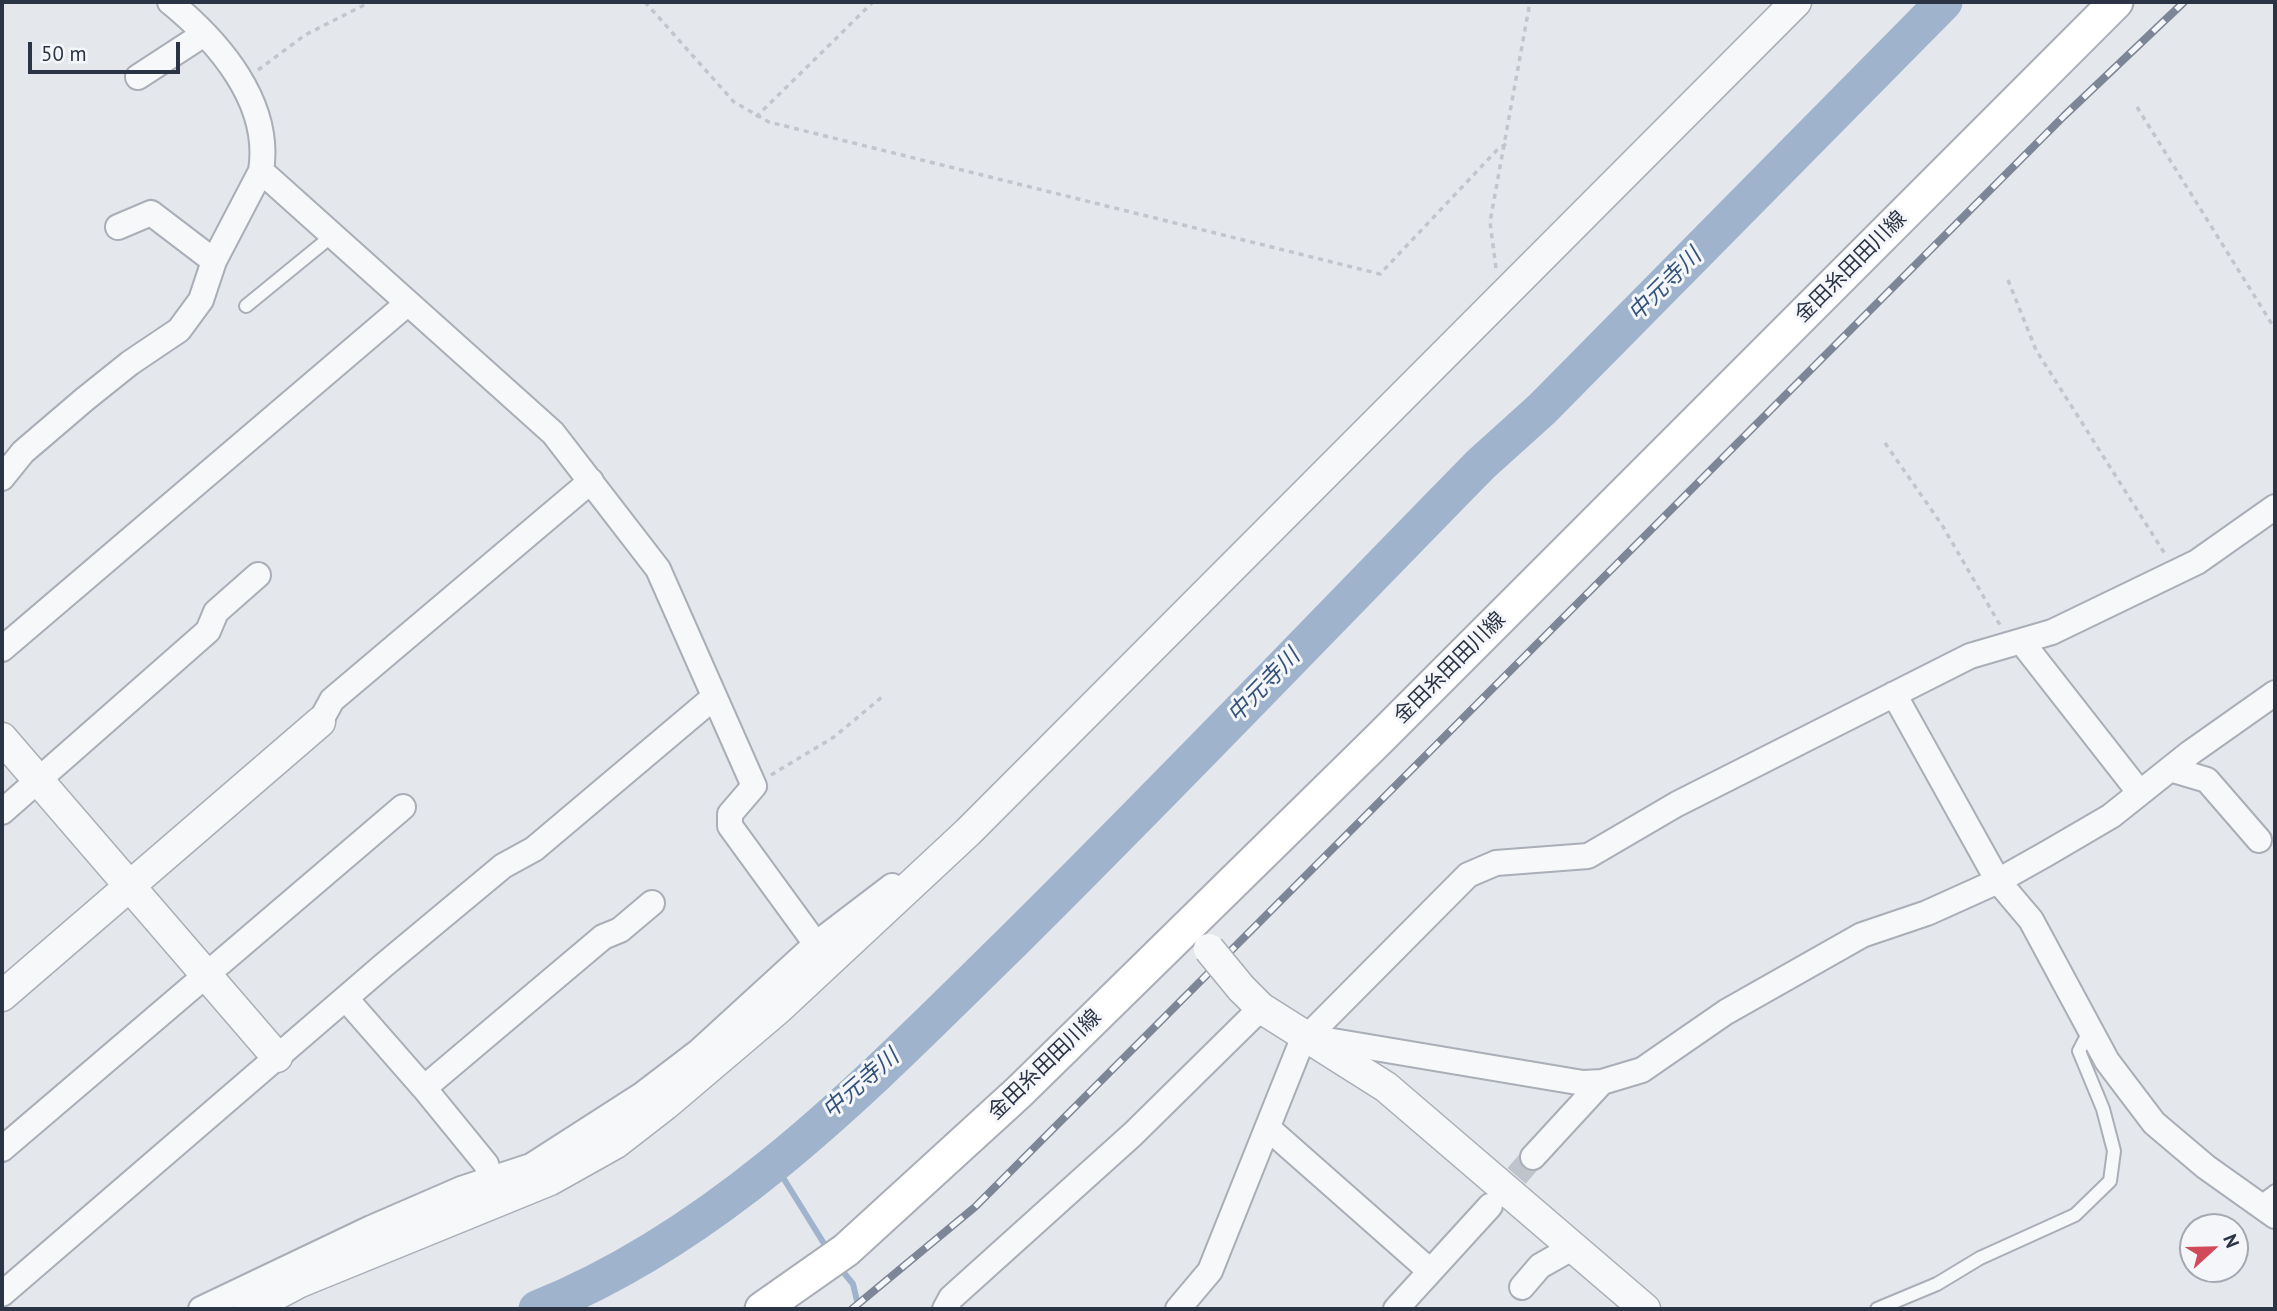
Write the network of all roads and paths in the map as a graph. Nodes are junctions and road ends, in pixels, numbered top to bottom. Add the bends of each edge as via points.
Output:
1 (170, 2) edge
2 (370, 2) edge
3 (645, 2) edge
4 (873, 2) edge
5 (1530, 2) edge
6 (1796, 2) edge
7 (2116, 2) edge
8 (204, 34) junction
9 (138, 77) dead end
10 (242, 82) junction
11 (2137, 107) dead end
12 (756, 117) junction
13 (1506, 144) junction
14 (261, 171) junction
15 (118, 227) dead end
16 (333, 235) junction
17 (214, 261) junction
18 (1496, 270) dead end
19 (2008, 280) dead end
20 (408, 303) junction
21 (246, 306) dead end
22 (2275, 329) edge
23 (1885, 443) dead end
24 (2, 478) edge
25 (591, 481) junction
26 (2271, 516) edge
27 (2177, 572) junction
28 (258, 575) dead end
29 (2016, 642) junction
30 (2, 649) edge
31 (2275, 693) edge
32 (1894, 694) junction
33 (882, 697) dead end
34 (713, 698) junction
35 (320, 722) joint
36 (2, 738) edge
37 (2170, 769) junction
38 (38, 781) junction
39 (754, 786) junction
40 (2140, 793) junction
41 (403, 807) dead end
42 (2, 812) edge
43 (2259, 840) dead end
44 (923, 876) junction
45 (1998, 881) junction
46 (130, 888) junction
47 (652, 903) dead end
48 (1199, 937) junction
49 (816, 944) junction
50 (207, 975) junction
51 (2, 996) edge
52 (1251, 998) junction
53 (347, 1000) junction
54 (2091, 1027) junction
55 (1308, 1037) junction
56 (277, 1057) junction
57 (1602, 1083) junction
58 (424, 1088) junction
59 (1269, 1129) junction
60 (2, 1149) edge
61 (1533, 1157) tunnel mouth
62 (491, 1179) junction
63 (2270, 1203) edge
64 (1490, 1206) tunnel mouth
65 (1572, 1248) junction
66 (1430, 1271) junction
67 (1522, 1287) dead end
68 (2, 1294) edge
69 (201, 1309) edge
70 (248, 1309) edge
71 (762, 1309) edge
72 (945, 1309) edge
73 (1178, 1309) edge
74 (1396, 1309) edge
75 (1645, 1309) edge
76 (1877, 1309) edge

1 - 8 street
2 - 10 path via 305,35
3 - 12 path via 734,102
4 - 12 path
5 - 13 path
6 - 44 street
7 - 48 main road, 金田糸田田川線 via 1379,739
8 - 9 street
8 - 10 street
10 - 14 street via 258,118 264,156
11 - 22 path
12 - 13 path via 1380,274
13 - 18 path via 1490,222
14 - 16 street
14 - 17 street
15 - 17 street via 151,213
16 - 20 street
16 - 21 lane
17 - 24 street via 201,300 179,330 85,399 23,452
19 - 27 path via 2036,350
20 - 25 street via 553,433
20 - 30 street
23 - 29 path
25 - 34 street via 658,569
25 - 35 street via 332,700
26 - 27 street
27 - 29 street via 2052,632
28 - 38 street via 216,611 208,631
29 - 32 street via 1970,656
29 - 40 street
31 - 37 street
32 - 45 street
32 - 55 street via 1677,804 1588,856 1496,863 1468,875
33 - 39 path via 834,737
34 - 39 street
34 - 53 street via 534,849 503,866
35 - 46 street
36 - 38 street
37 - 40 street
37 - 43 street via 2207,780
38 - 42 street
38 - 46 street
39 - 49 street via 730,814 730,826
40 - 45 street via 2111,816
41 - 50 street
44 - 49 street via 910,872
44 - 70 street via 778,1009 616,1143 550,1180 300,1282
45 - 54 street via 2031,920
45 - 57 street via 1927,913 1862,935 1726,1012 1642,1070
46 - 50 street
46 - 51 street
47 - 58 street via 620,930 603,937
48 - 52 street, bridge
48 - 71 main road, 金田糸田田川線 via 846,1250
49 - 62 street via 698,1052 643,1094 531,1166
50 - 56 street
50 - 60 street
52 - 55 street
52 - 72 street via 1133,1134 951,1298
53 - 56 street
53 - 58 street
54 - 63 street via 2107,1061 2154,1124 2206,1167
54 - 76 lane via 2078,1051 2103,1109 2114,1151 2110,1181 2075,1215
55 - 57 street
55 - 59 street via 1304,1036
55 - 65 street via 1386,1087
56 - 68 street
57 - 61 street
58 - 62 street via 485,1164
59 - 66 street
59 - 73 street via 1210,1271
62 - 69 street via 371,1228
64 - 66 street
65 - 67 street via 1540,1266
65 - 75 street
66 - 74 street

